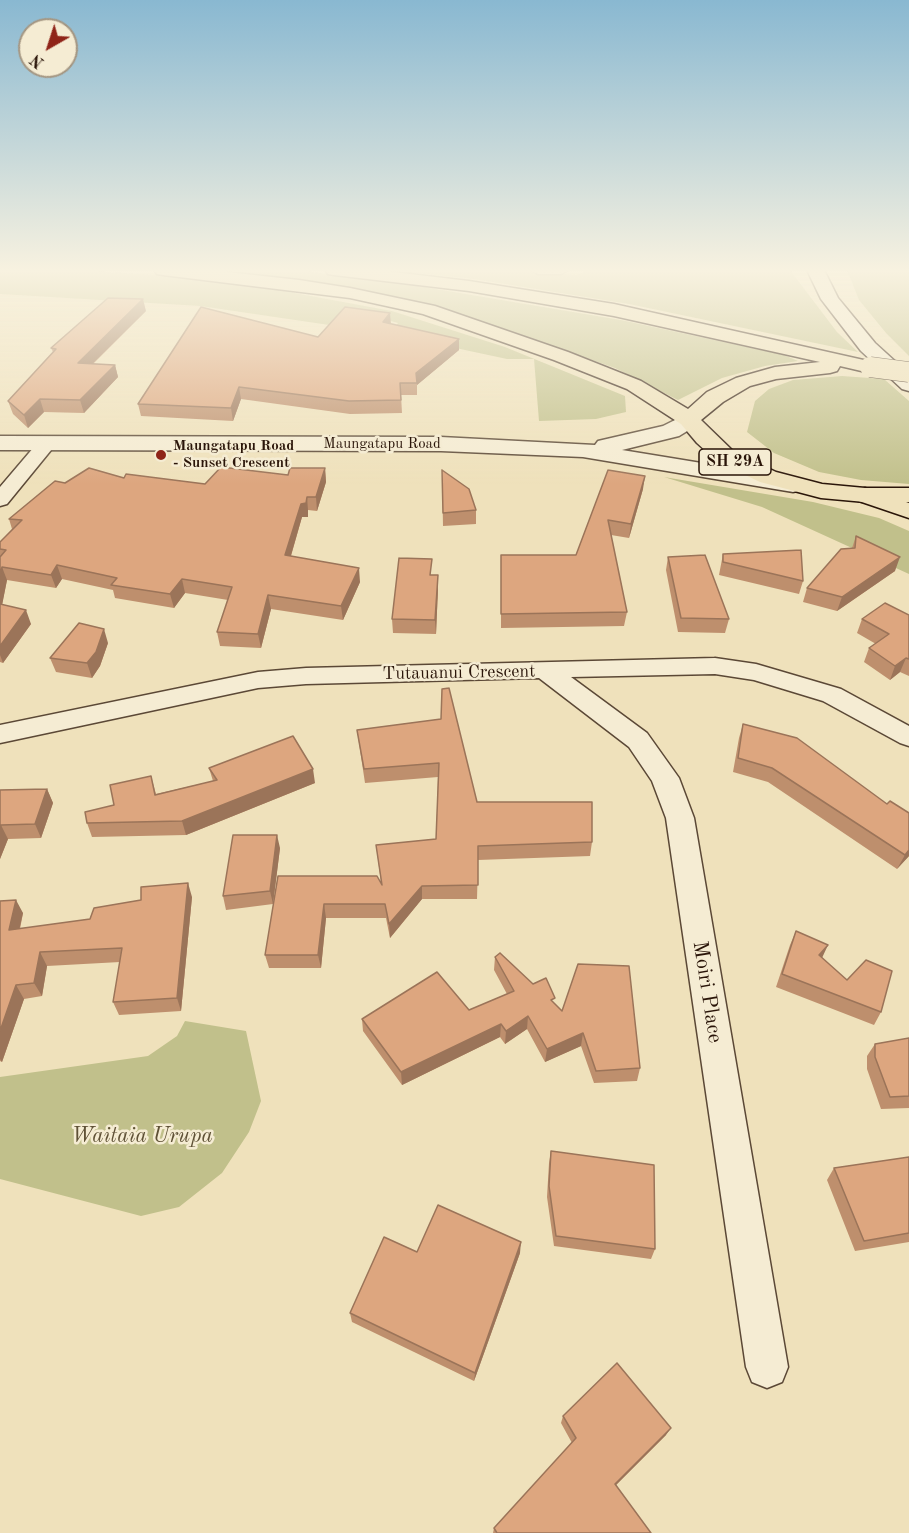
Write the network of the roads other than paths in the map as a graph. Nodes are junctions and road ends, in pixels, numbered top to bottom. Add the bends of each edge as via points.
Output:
1 (519, 342) edge
2 (759, 342) edge
3 (864, 342) edge
4 (870, 367) junction
5 (909, 372) edge
6 (909, 385) edge
7 (689, 419) junction
8 (0, 443) edge
9 (47, 444) junction
10 (583, 450) junction
11 (793, 485) junction
12 (865, 495) junction
13 (909, 495) edge
14 (0, 500) edge
15 (909, 511) edge
16 (546, 671) junction
17 (0, 734) edge
18 (909, 737) edge
19 (767, 1367) dead end

1 - 7 main road, SH 29A via 634,385
2 - 4 main road
3 - 6 street
4 - 5 main road, bridge
4 - 7 main road via 812,368 758,377 715,397
7 - 10 street, Maungatapu Road via 671,431
7 - 11 main road, SH 29A via 726,457
8 - 9 street, Maungatapu Road
9 - 10 street, Maungatapu Road via 441,444
9 - 14 street
10 - 11 street, Maungatapu Road
11 - 12 main road, SH 29A
12 - 13 main road, SH 29A
12 - 15 main road
16 - 17 street, Tutauanui Crescent via 258,680
16 - 18 street, Tutauanui Crescent via 715,666 756,672 832,695
16 - 19 street, Moiri Place via 638,740 665,778 680,818

